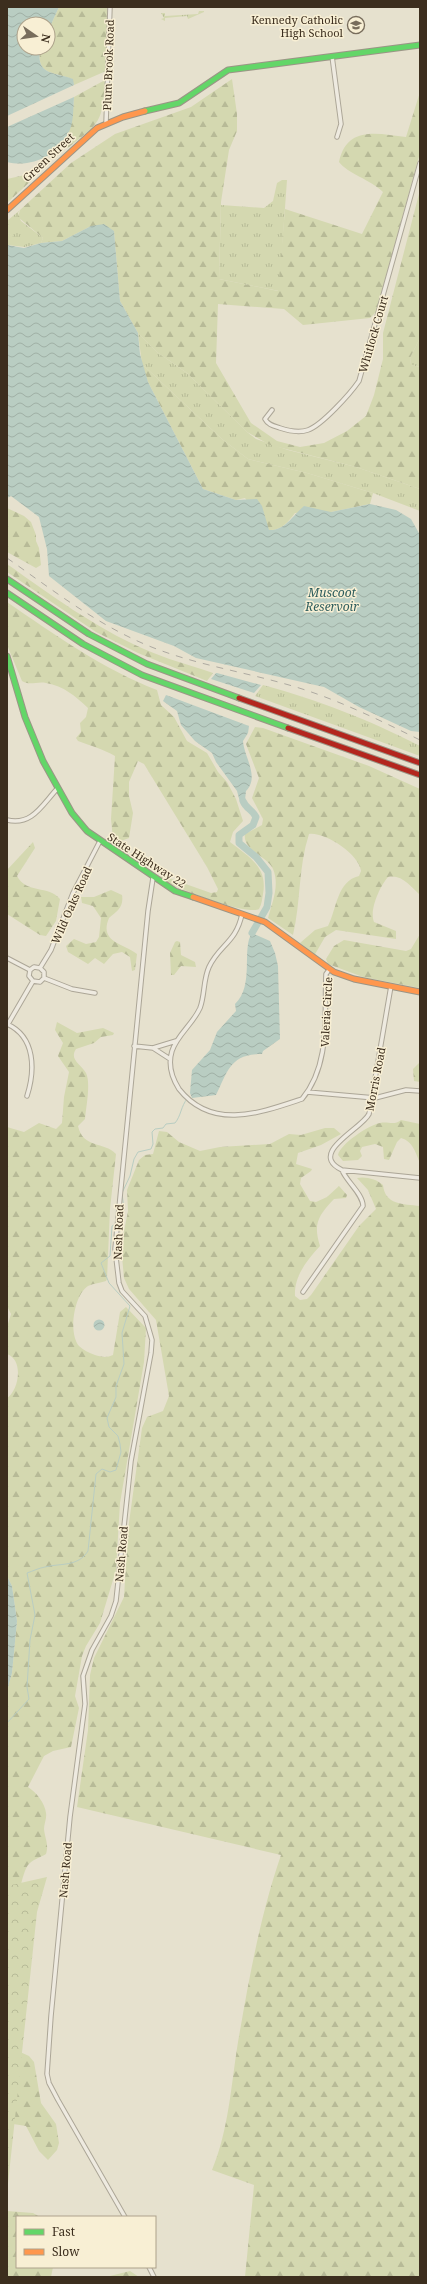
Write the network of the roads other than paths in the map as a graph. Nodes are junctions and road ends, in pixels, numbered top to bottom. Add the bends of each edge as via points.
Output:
1 (110, 7) edge
2 (420, 45) edge
3 (332, 56) junction
4 (106, 123) junction
5 (337, 137) dead end
6 (420, 163) edge
7 (7, 210) edge
8 (272, 410) dead end
9 (7, 580) edge
10 (7, 593) edge
11 (7, 656) edge
12 (420, 763) edge
13 (420, 775) edge
14 (57, 789) junction
15 (7, 820) edge
16 (100, 841) junction
17 (153, 878) junction
18 (242, 914) junction
19 (8, 960) edge
20 (40, 968) junction
21 (30, 970) junction
22 (329, 970) junction
23 (44, 978) junction
24 (33, 981) junction
25 (391, 986) junction
26 (420, 992) edge
27 (95, 993) dead end
28 (7, 1024) edge
29 (176, 1041) junction
30 (134, 1046) junction
31 (153, 1048) junction
32 (170, 1059) junction
33 (420, 1090) edge
34 (308, 1092) junction
35 (27, 1096) dead end
36 (372, 1097) junction
37 (342, 1170) junction
38 (420, 1178) edge
39 (303, 1292) dead end
40 (124, 2216) edge
41 (150, 2268) edge
42 (154, 2277) edge

1 - 4 street, Plum Brook Road
2 - 3 main road, Green Street
3 - 4 main road, Green Street via 228,70 179,103
3 - 5 street via 341,124
4 - 7 main road, Green Street via 81,141
6 - 8 street, Whitlock Court via 359,381 349,396 309,429 300,432 287,431 271,425 265,419
9 - 12 main road via 89,634 147,664
10 - 13 main road via 83,644 142,674
11 - 14 main road, State Highway 22 via 31,731
14 - 15 street via 41,808 26,820
14 - 16 main road, State Highway 22 via 81,826
16 - 17 main road, State Highway 22
16 - 20 street, Wild Oaks Road via 73,893 51,950
17 - 18 main road, State Highway 22 via 187,897
17 - 30 street, Nash Road
18 - 22 main road, State Highway 22 via 265,922
18 - 29 street via 234,937 212,960 208,968 195,1018
19 - 21 street
20 - 21 street via 34,967
20 - 23 street via 44,972
21 - 24 street via 29,976
22 - 25 main road, State Highway 22 via 347,977
22 - 34 street, Valeria Circle via 326,981 324,1048
23 - 24 street via 40,982
23 - 27 street via 57,984
24 - 28 street
25 - 26 main road, State Highway 22
25 - 36 street, Morris Road
28 - 35 street via 24,1038 30,1048 32,1059
29 - 31 street
29 - 32 street
30 - 31 street
30 - 40 street, Nash Road via 115,1249 119,1283 122,1291 145,1316 152,1340 151,1353 131,1461 116,1602 92,1650 83,1676 85,1704 70,1817 47,2074 58,2100
31 - 32 street
32 - 34 street via 174,1080 183,1094 192,1103 218,1114 240,1116 302,1100
33 - 36 street via 406,1090
34 - 36 street
36 - 37 street, Morris Road via 366,1120 336,1143 331,1151 331,1160
37 - 38 street
37 - 39 street, Morris Road via 362,1199 362,1206
41 - 42 street

